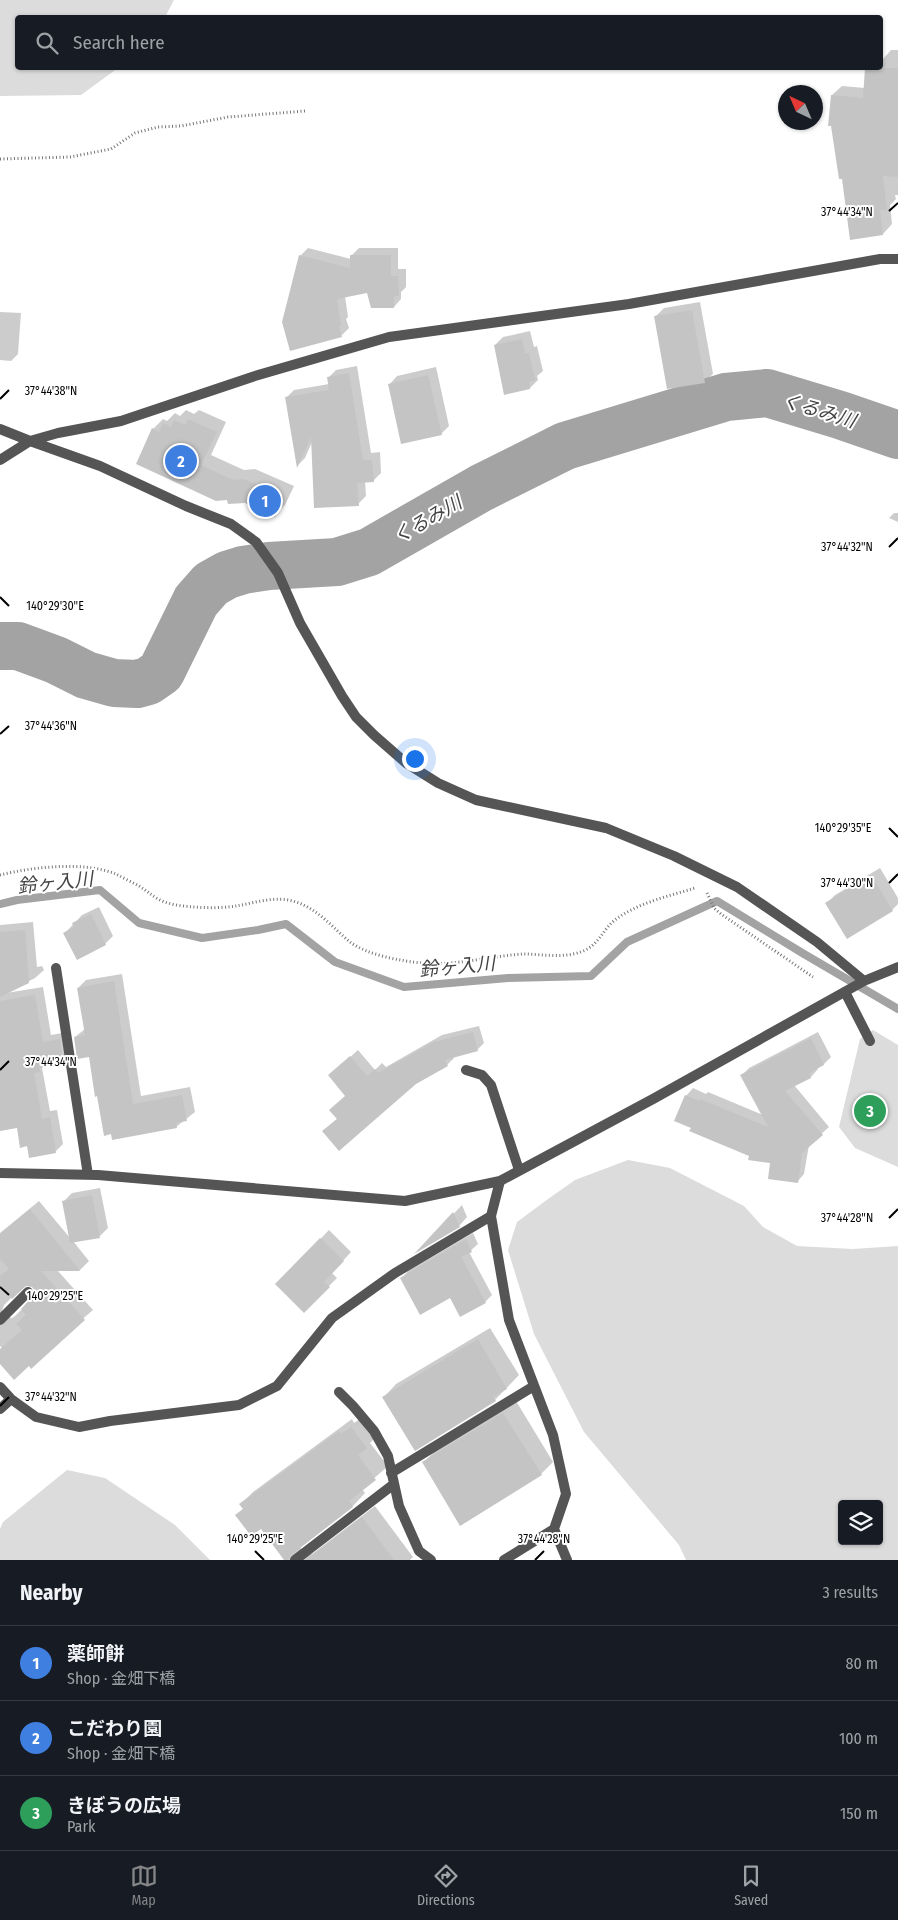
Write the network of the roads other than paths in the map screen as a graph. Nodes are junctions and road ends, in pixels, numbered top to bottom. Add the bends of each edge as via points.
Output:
1 (898, 259) edge
2 (0, 429) edge
3 (30, 441) junction
4 (0, 460) edge
5 (898, 967) edge
6 (56, 968) dead end
7 (864, 981) junction
8 (844, 992) junction
9 (870, 1041) dead end
10 (466, 1070) dead end
11 (519, 1170) junction
12 (0, 1173) edge
13 (88, 1175) junction
14 (500, 1181) junction
15 (491, 1216) junction
16 (28, 1292) dead end
17 (0, 1320) edge
18 (534, 1386) junction
19 (0, 1387) edge
20 (339, 1392) dead end
21 (11, 1399) junction
22 (0, 1409) edge
23 (391, 1473) junction
24 (394, 1484) junction
25 (554, 1529) junction
26 (295, 1560) edge
27 (431, 1560) edge
28 (504, 1560) edge
29 (567, 1560) edge

1 - 3 street via 880,259 629,304 390,337 255,376 121,422
2 - 3 street
3 - 4 street
3 - 7 street via 100,466 231,524 256,542 278,573 300,623 356,717 406,763 476,800 606,828 674,856 737,887 817,942
5 - 7 street
6 - 13 street
7 - 8 street
8 - 9 street
8 - 11 street
10 - 11 street via 482,1075 491,1085
11 - 14 street
12 - 13 street
13 - 14 street via 405,1201
14 - 15 street
15 - 18 street via 509,1320
15 - 21 street via 395,1273 332,1318 277,1386 239,1405 110,1421 79,1428 36,1417
16 - 17 street
18 - 23 street
18 - 25 street via 553,1435 566,1494
19 - 21 street
20 - 23 street via 374,1431 388,1456
21 - 22 street
23 - 24 street
24 - 26 street
24 - 27 street via 399,1506 419,1551
25 - 28 street
25 - 29 street

